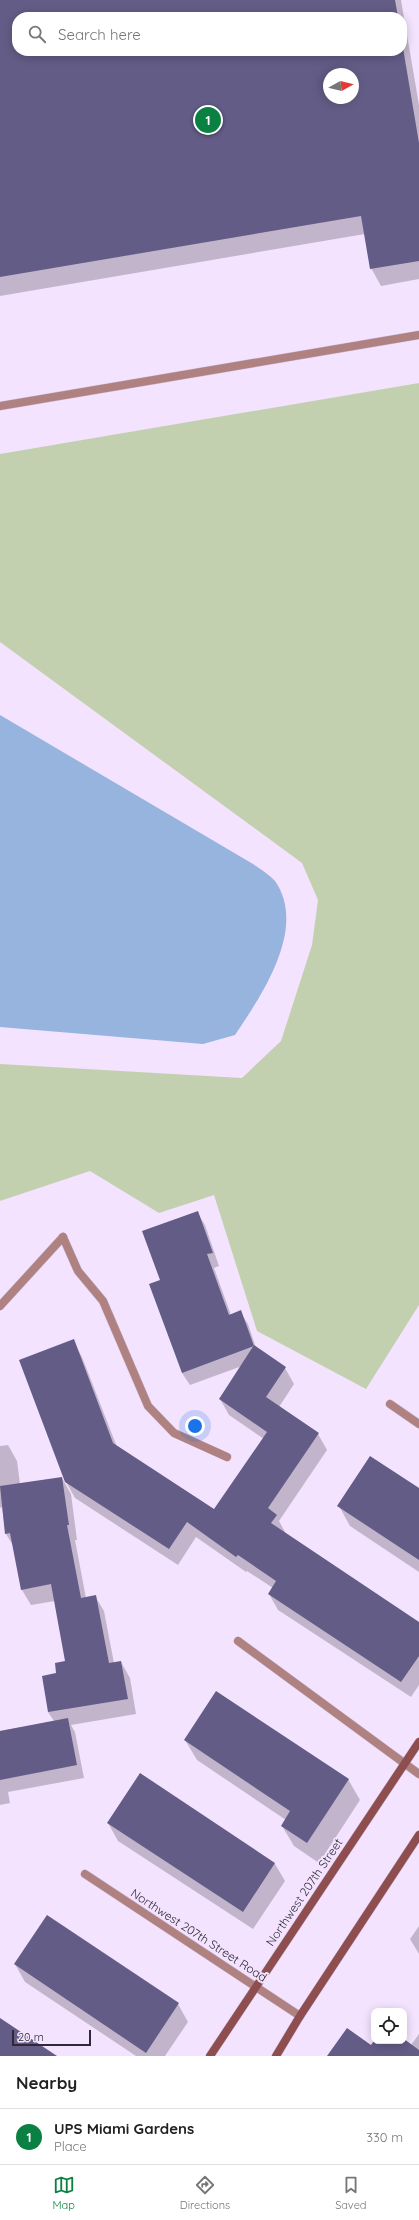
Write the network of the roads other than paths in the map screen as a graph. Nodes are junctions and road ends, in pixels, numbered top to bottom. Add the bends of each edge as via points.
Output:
1 (419, 335) edge
2 (0, 406) edge
3 (0, 1306) edge
4 (390, 1404) dead end
5 (419, 1424) edge
6 (227, 1457) dead end
7 (238, 1641) dead end
8 (419, 1742) edge
9 (405, 1764) junction
10 (419, 1774) edge
11 (419, 1836) edge
12 (85, 1874) dead end
13 (256, 1986) junction
14 (300, 2016) junction
15 (210, 2056) edge
16 (276, 2056) edge

1 - 2 street
3 - 6 street via 63,1237 78,1271 103,1301 148,1406 174,1433
4 - 5 street
7 - 9 street
8 - 9 street, Northwest 207th Street
9 - 10 street
9 - 13 street, Northwest 207th Street
11 - 14 street
12 - 13 street, Northwest 207th Street Road
13 - 14 street, Northwest 207th Street Road
13 - 15 street, Northwest 207th Street
14 - 16 street

